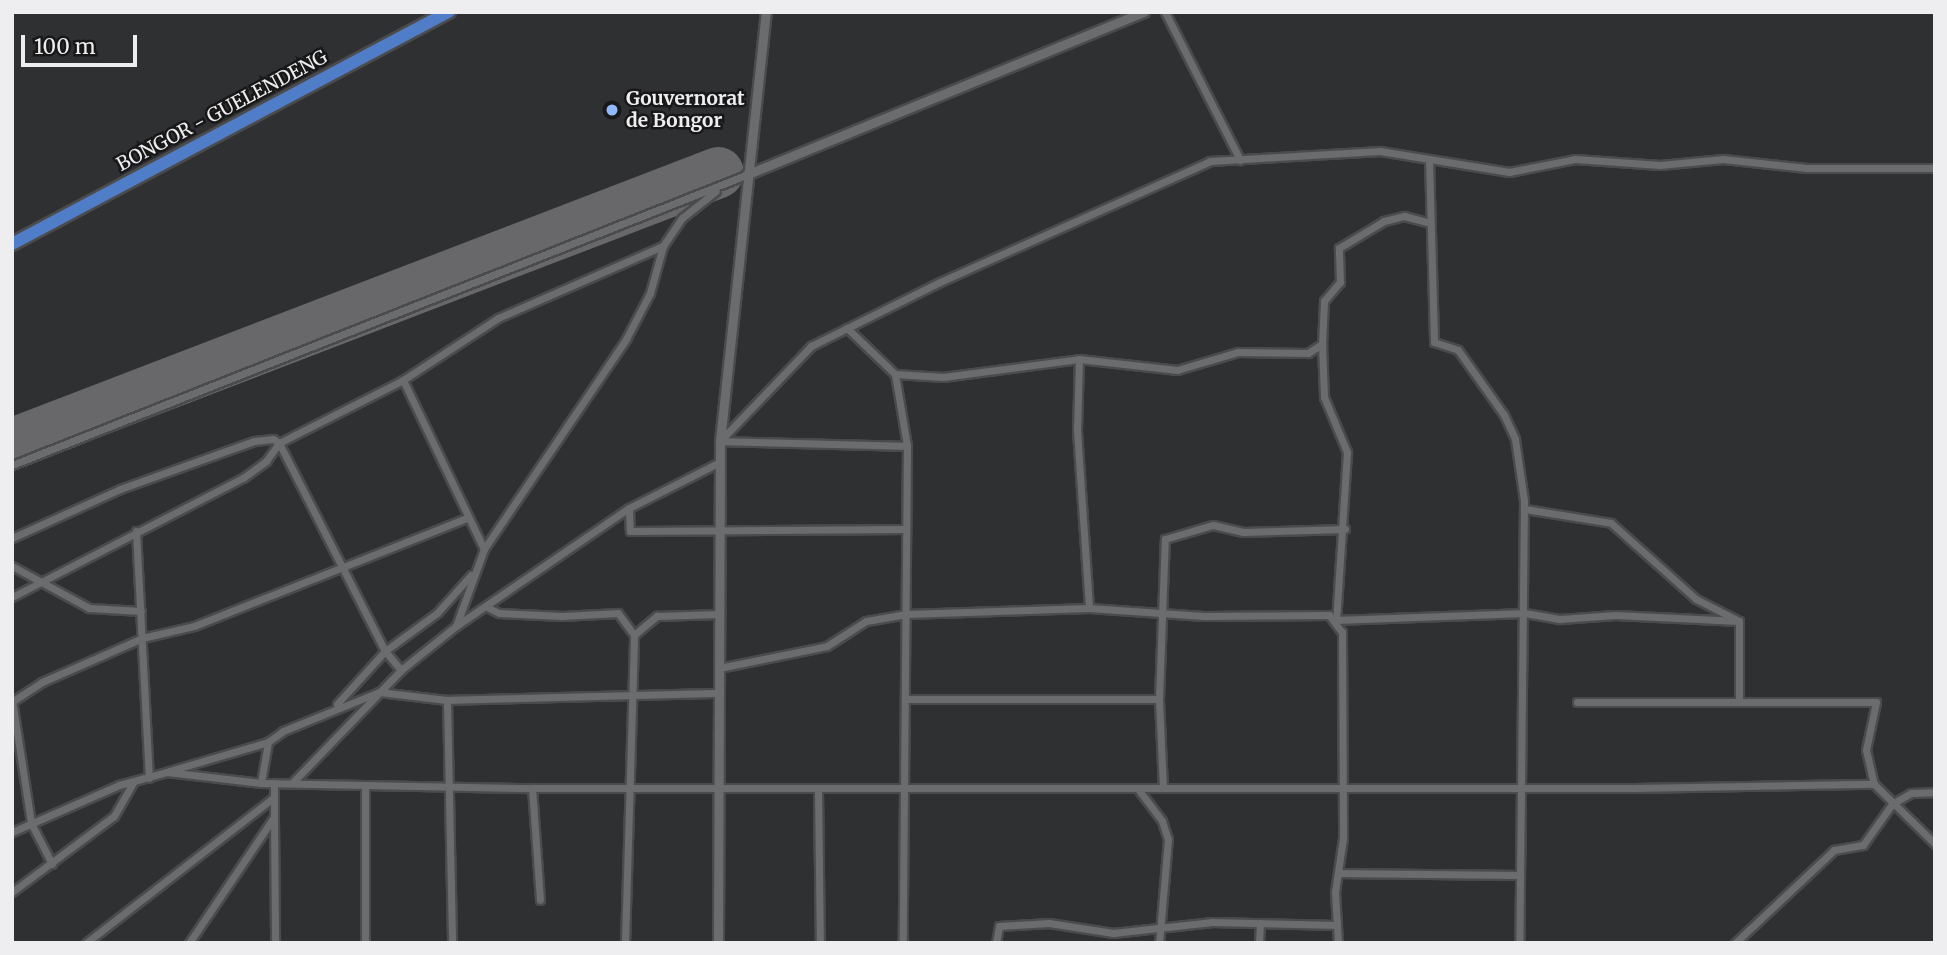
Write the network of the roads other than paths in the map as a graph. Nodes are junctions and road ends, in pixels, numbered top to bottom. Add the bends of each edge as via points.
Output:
1 (449, 12) edge
2 (766, 12) edge
3 (1144, 12) edge
4 (1165, 12) edge
5 (1240, 160) junction
6 (1429, 160) junction
7 (1935, 168) edge
8 (746, 175) junction
9 (1430, 223) junction
10 (12, 244) edge
11 (663, 246) junction
12 (847, 328) junction
13 (1322, 344) junction
14 (1079, 359) junction
15 (895, 374) junction
16 (403, 380) junction
17 (720, 442) junction
18 (279, 443) junction
19 (907, 446) junction
20 (720, 462) junction
21 (12, 465) edge
22 (629, 508) junction
23 (1525, 509) junction
24 (467, 518) junction
25 (905, 528) junction
26 (720, 529) junction
27 (1345, 529) junction
28 (136, 531) junction
29 (12, 538) edge
30 (484, 548) junction
31 (342, 565) junction
32 (12, 566) edge
33 (472, 574) junction
34 (38, 582) junction
35 (12, 597) edge
36 (489, 608) junction
37 (1089, 608) junction
38 (141, 611) junction
39 (1525, 613) junction
40 (719, 614) junction
41 (906, 614) junction
42 (1164, 614) junction
43 (1336, 620) junction
44 (1740, 621) junction
45 (456, 626) junction
46 (634, 635) junction
47 (142, 638) junction
48 (385, 651) junction
49 (719, 668) junction
50 (401, 670) junction
51 (379, 692) junction
52 (718, 693) junction
53 (630, 696) junction
54 (906, 699) junction
55 (1159, 699) junction
56 (1740, 699) junction
57 (447, 700) junction
58 (13, 701) edge
59 (1577, 702) dead end
60 (334, 707) junction
61 (268, 742) junction
62 (167, 772) junction
63 (149, 778) junction
64 (134, 781) junction
65 (293, 782) junction
66 (261, 783) junction
67 (274, 783) junction
68 (1874, 784) junction
69 (365, 786) junction
70 (448, 787) junction
71 (717, 787) junction
72 (1340, 787) junction
73 (1518, 787) junction
74 (532, 788) junction
75 (629, 788) junction
76 (1163, 788) junction
77 (818, 789) junction
78 (906, 789) junction
79 (1138, 789) junction
80 (1935, 792) edge
81 (273, 798) junction
82 (1892, 804) junction
83 (274, 817) junction
84 (31, 823) junction
85 (12, 832) edge
86 (1935, 844) edge
87 (52, 864) junction
88 (1338, 873) junction
89 (1517, 875) junction
90 (12, 892) edge
91 (540, 900) dead end
92 (1260, 923) junction
93 (1160, 925) junction
94 (1337, 925) junction
95 (1742, 939) edge
96 (86, 943) edge
97 (188, 943) edge
98 (275, 943) edge
99 (365, 943) edge
100 (452, 943) edge
101 (625, 943) edge
102 (718, 943) edge
103 (820, 943) edge
104 (902, 943) edge
105 (996, 943) edge
106 (1159, 943) edge
107 (1259, 943) edge
108 (1338, 943) edge
109 (1519, 943) edge
110 (1735, 943) edge

1 - 10 highway, BONGOR - GUELENDENG
2 - 8 street
3 - 8 street
4 - 5 street
5 - 6 street via 1380,151
5 - 12 street via 1210,161
6 - 7 street via 1509,172 1575,159 1660,164 1723,159 1807,168
6 - 9 street
8 - 11 street via 707,196 682,218
8 - 17 street
8 - 21 street
9 - 13 street via 1404,216 1384,221 1339,248 1340,282 1324,301
9 - 23 street via 1434,342 1458,350 1504,415 1515,439
11 - 16 street via 498,318
11 - 30 street via 650,293 626,339
12 - 15 street
12 - 17 street via 811,346
13 - 14 street via 1308,352 1238,352 1177,370
13 - 27 street via 1324,397 1347,452
14 - 15 street via 943,377
14 - 37 street via 1077,431
15 - 19 street
16 - 18 street
16 - 24 street
17 - 19 street
17 - 20 street
18 - 28 street via 254,472
18 - 29 street via 268,438 254,441 101,497
18 - 31 street
19 - 25 street
20 - 22 street
20 - 26 street
22 - 26 street via 631,531
22 - 36 street
23 - 39 street
23 - 44 street via 1611,523 1696,599
24 - 30 street
24 - 31 street
25 - 26 street
25 - 41 street
26 - 40 street
27 - 42 street via 1243,532 1213,525 1172,535 1166,539
27 - 43 street
28 - 34 street
28 - 38 street
30 - 33 street
31 - 47 street via 194,626
31 - 48 street
32 - 34 street
33 - 45 street
33 - 48 street via 437,613
34 - 35 street
34 - 38 street via 89,608
36 - 45 street
36 - 46 street via 499,613 562,616 618,613
37 - 41 street
37 - 42 street
38 - 47 street
39 - 43 street
39 - 44 street via 1560,619 1615,615
39 - 73 street via 1525,735
40 - 46 street via 657,616
40 - 49 street
41 - 49 street via 866,621 827,646
41 - 54 street
42 - 43 street via 1329,615
42 - 55 street
43 - 72 street via 1342,632
44 - 56 street
45 - 50 street
46 - 53 street
47 - 58 street via 42,682
47 - 63 street
48 - 50 street
48 - 60 street
49 - 52 street
50 - 51 street
51 - 57 street
51 - 60 street
51 - 65 street
52 - 53 street
52 - 71 street
53 - 57 street
53 - 75 street
54 - 55 street
54 - 78 street
55 - 76 street
56 - 59 street
56 - 68 street via 1876,702 1866,750
57 - 70 street
58 - 84 street
60 - 61 street
61 - 62 street
61 - 66 street
62 - 63 street
62 - 66 street
63 - 64 street
64 - 84 street
64 - 87 street via 119,811
65 - 67 street
65 - 69 street
66 - 67 street
67 - 81 street
68 - 73 street
68 - 82 street
69 - 70 street
69 - 99 street
70 - 74 street
70 - 100 street
71 - 75 street
71 - 77 street
71 - 102 street
72 - 73 street
72 - 76 street
72 - 88 street via 1343,838
73 - 89 street
74 - 75 street
74 - 91 street
75 - 101 street
76 - 79 street
77 - 78 street
77 - 103 street
78 - 79 street
78 - 104 street
79 - 93 street via 1162,821 1168,839
80 - 82 street via 1911,793
81 - 83 street
81 - 96 street
82 - 86 street
82 - 95 street via 1863,845 1834,850
83 - 97 street
83 - 98 street
84 - 85 street
84 - 87 street
87 - 90 street
88 - 89 street
88 - 94 street
89 - 109 street
92 - 93 street
92 - 94 street
92 - 107 street
93 - 105 street via 1113,933 1049,922 999,926
93 - 106 street
94 - 108 street
95 - 110 street

